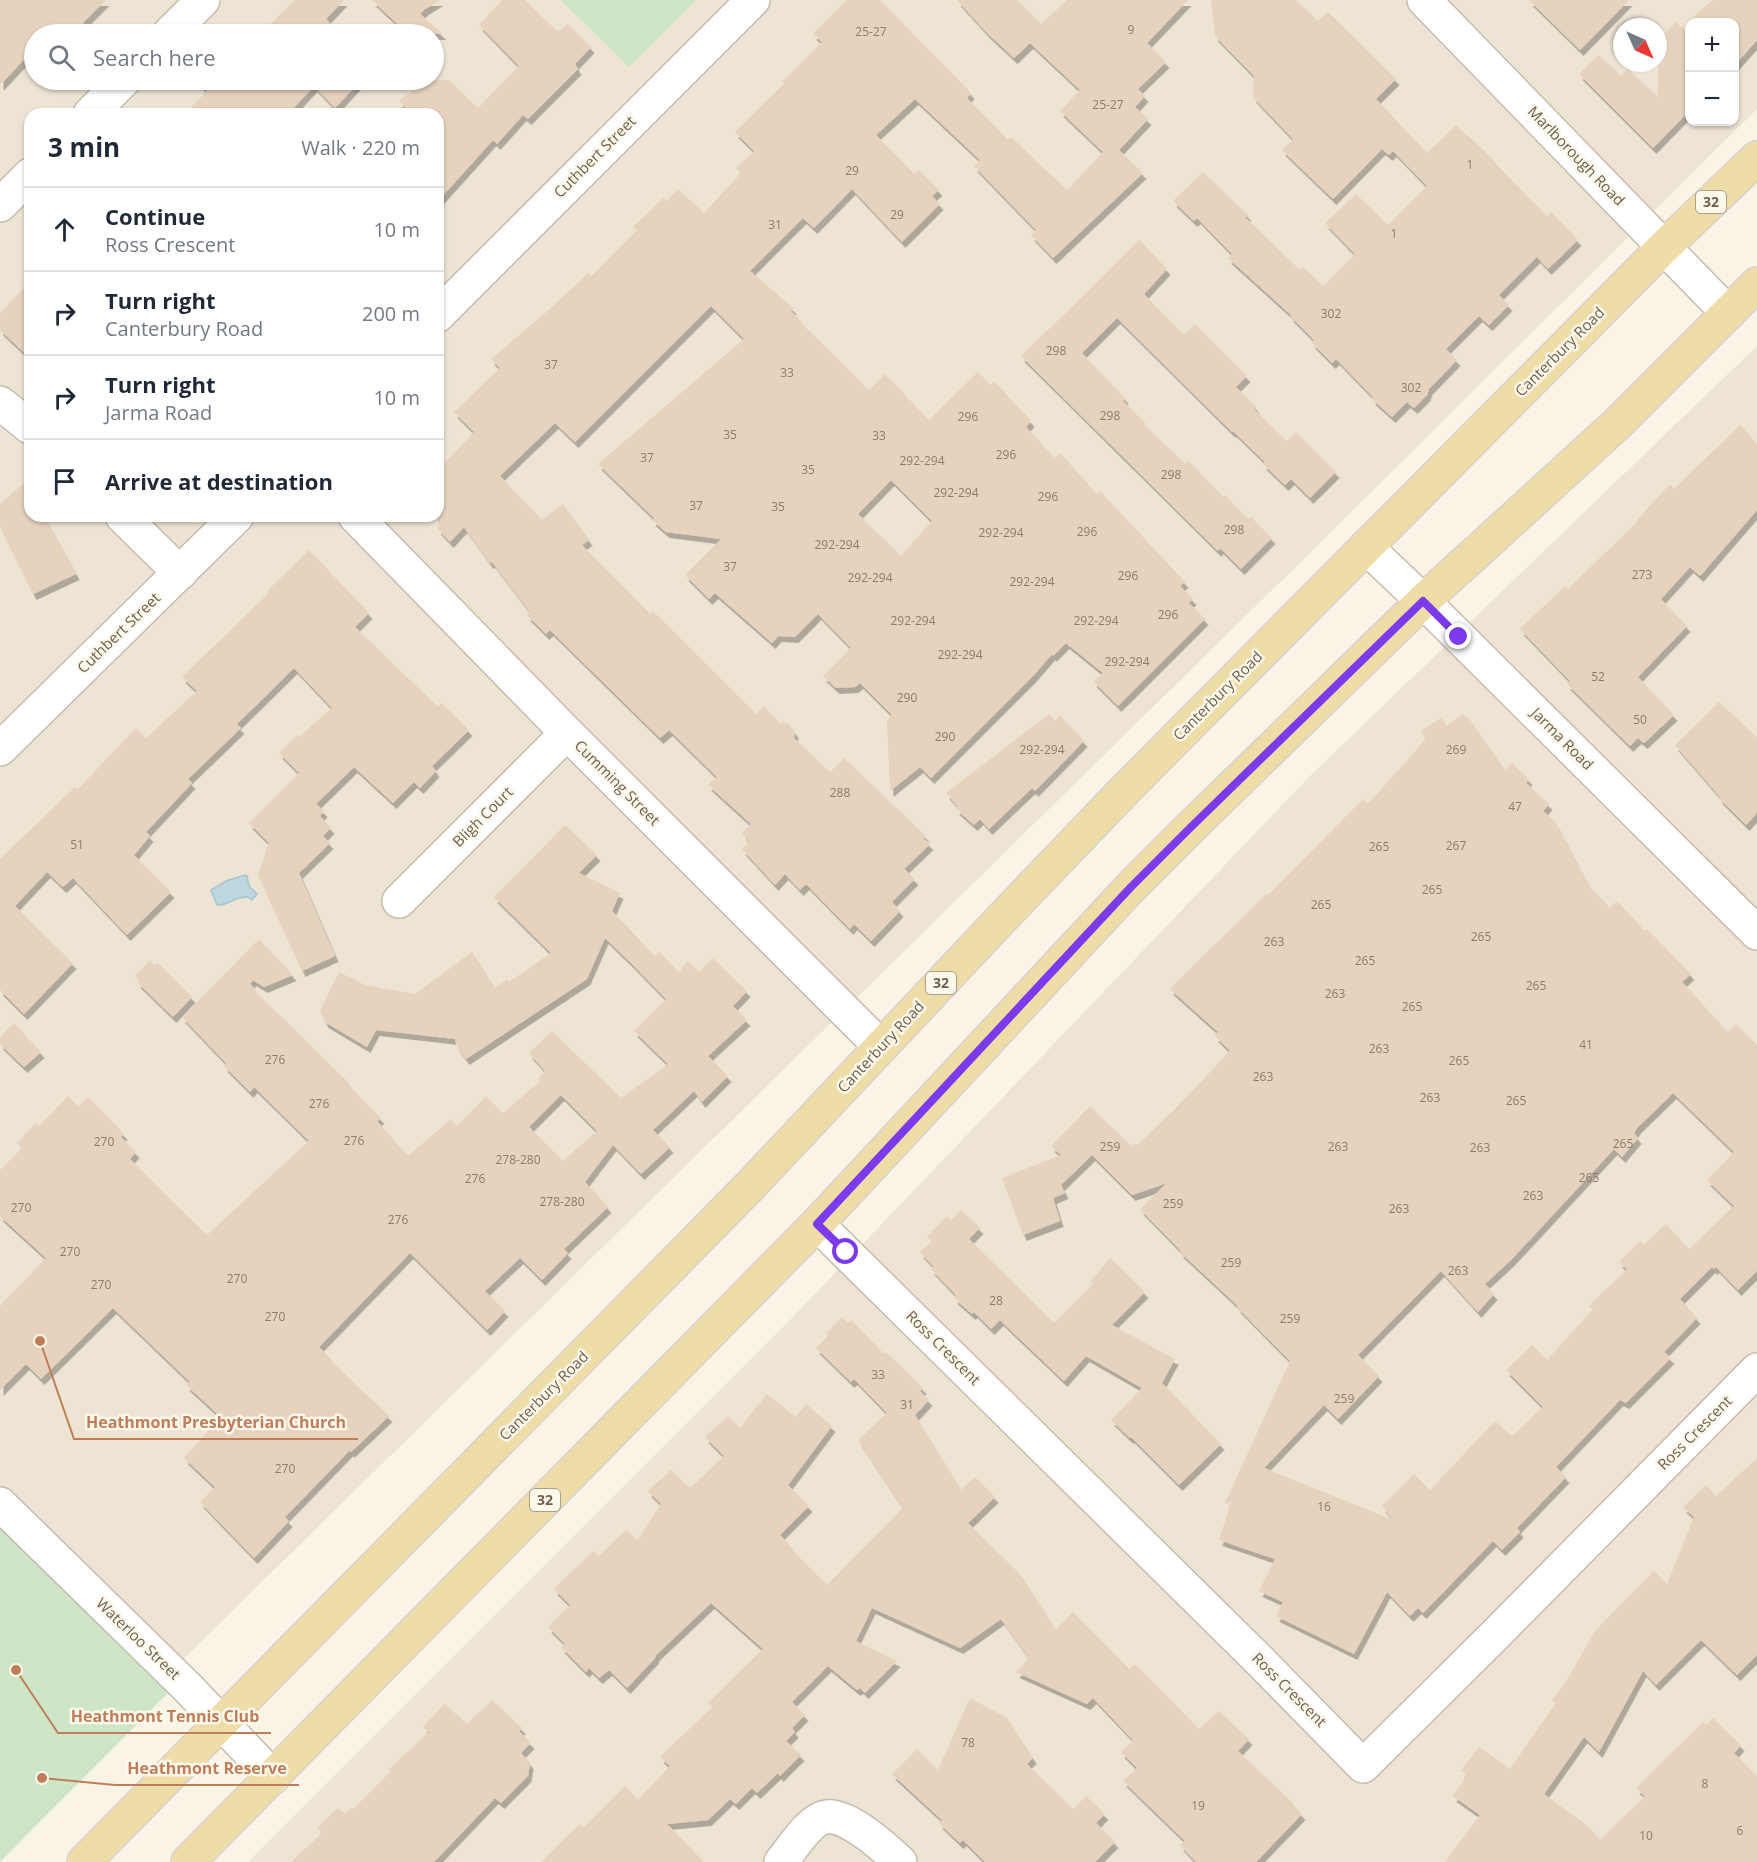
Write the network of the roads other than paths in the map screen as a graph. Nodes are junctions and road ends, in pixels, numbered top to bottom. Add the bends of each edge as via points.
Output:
1 (203, 0) edge
2 (753, 0) edge
3 (1424, 0) edge
4 (179, 24) edge
5 (114, 90) edge
6 (96, 108) edge
7 (1757, 158) edge
8 (24, 181) edge
9 (0, 205) edge
10 (1665, 246) junction
11 (1757, 284) edge
12 (444, 309) edge
13 (1728, 313) junction
14 (0, 403) edge
15 (24, 422) edge
16 (128, 522) edge
17 (231, 522) edge
18 (361, 522) edge
19 (1366, 547) junction
20 (180, 573) junction
21 (1423, 601) junction
22 (567, 733) junction
23 (0, 749) edge
24 (399, 901) dead end
25 (1757, 933) edge
26 (881, 1047) junction
27 (817, 1224) junction
28 (1757, 1370) edge
29 (0, 1504) edge
30 (221, 1724) junction
31 (273, 1777) junction
32 (84, 1862) edge
33 (188, 1862) edge
34 (781, 1862) edge
35 (900, 1862) edge

1 - 4 street
2 - 12 street, Cuthbert Street
3 - 10 street, Marlborough Road
5 - 6 street
7 - 10 main road, Canterbury Road / 32
8 - 9 street
10 - 13 street, Marlborough Road
10 - 19 main road, Canterbury Road / 32
11 - 13 main road, 32
13 - 21 main road, 32 via 1617,424
14 - 15 street
16 - 20 street
17 - 20 street, Cuthbert Street
18 - 22 street, Cumming Street
19 - 21 street, Jarma Road
19 - 26 main road, Canterbury Road / 32 via 1123,792
20 - 23 street, Cuthbert Street
21 - 25 street, Jarma Road
21 - 27 main road, 32 via 1131,887
22 - 24 street, Bligh Court
22 - 26 street, Cumming Street
26 - 30 main road, Canterbury Road / 32 via 749,1188
27 - 28 street, Ross Crescent via 1363,1766
27 - 31 main road, 32
29 - 30 street, Waterloo Street
30 - 31 street, Waterloo Street
30 - 32 main road, Canterbury Road / 32
31 - 33 main road, 32
34 - 35 street via 807,1829 826,1817 858,1827

